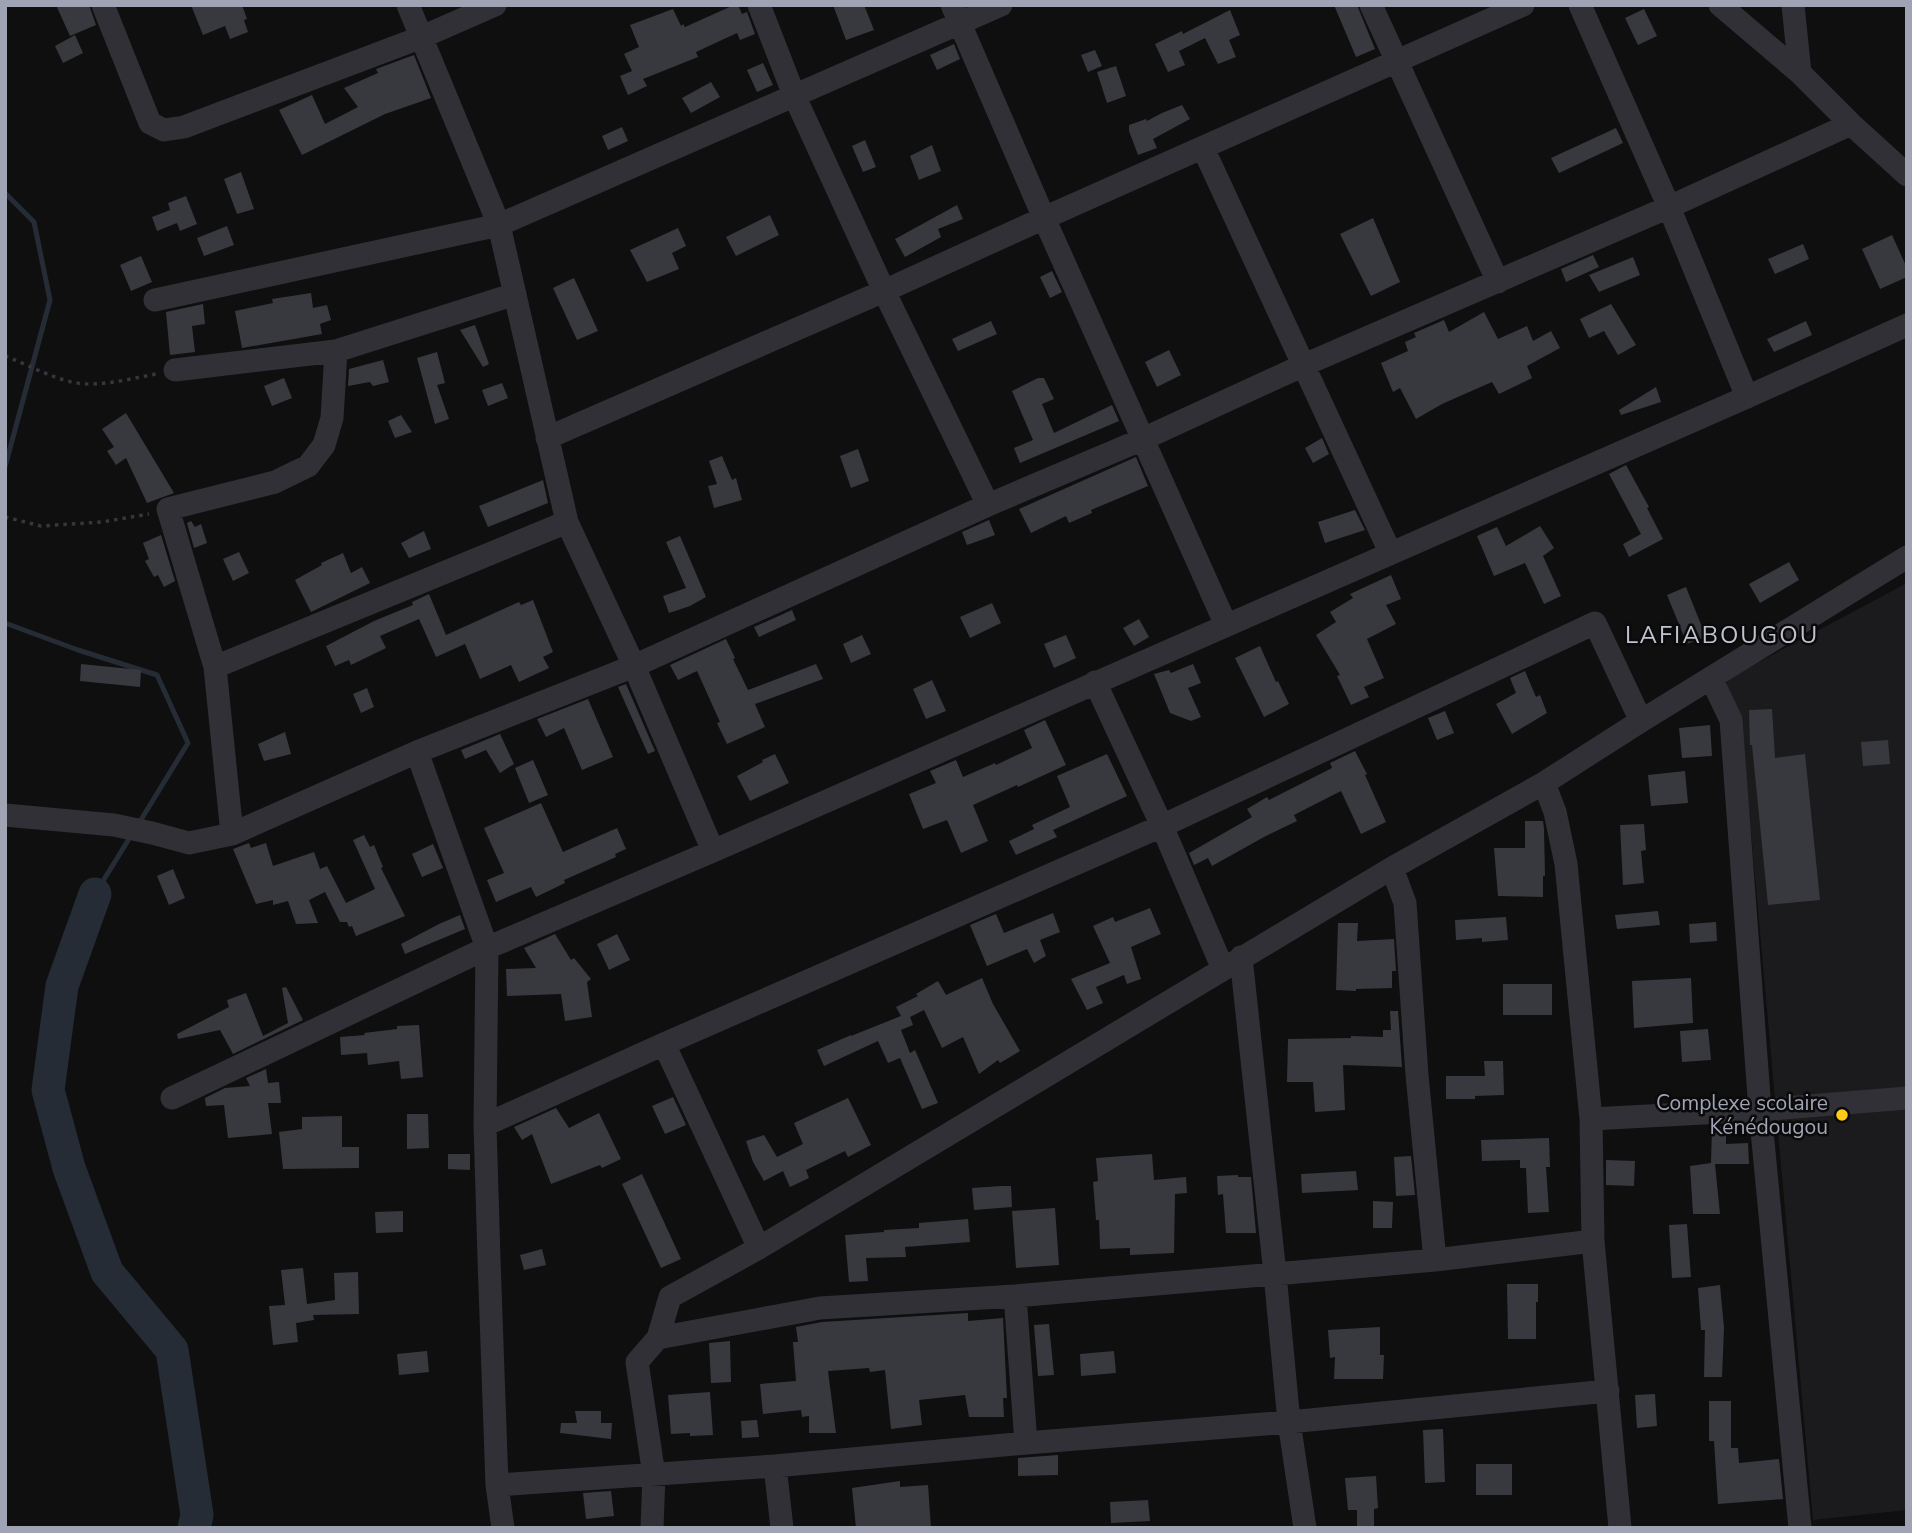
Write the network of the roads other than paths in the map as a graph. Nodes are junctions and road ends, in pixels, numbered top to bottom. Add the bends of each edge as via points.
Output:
1 (103, 5) edge
2 (408, 5) edge
3 (495, 5) edge
4 (760, 5) edge
5 (1001, 5) edge
6 (1371, 5) edge
7 (1523, 5) edge
8 (1580, 5) edge
9 (1720, 5) edge
10 (1793, 5) edge
11 (957, 14) edge
12 (422, 37) junction
13 (1396, 61) junction
14 (1800, 73) junction
15 (794, 94) junction
16 (1851, 124) junction
17 (1203, 148) junction
18 (1907, 175) edge
19 (1669, 207) junction
20 (1044, 218) junction
21 (499, 225) junction
22 (1498, 282) junction
23 (884, 291) junction
24 (515, 294) junction
25 (155, 300) dead end
26 (1907, 325) edge
27 (336, 351) junction
28 (1304, 365) junction
29 (175, 370) road end
30 (1747, 397) junction
31 (547, 438) junction
32 (1143, 439) junction
33 (988, 506) junction
34 (567, 522) junction
35 (1390, 552) junction
36 (1907, 557) edge
37 (1226, 625) junction
38 (634, 666) junction
39 (215, 667) junction
40 (1710, 678) junction
41 (1095, 682) junction
42 (1641, 721) junction
43 (417, 752) junction
44 (1545, 783) junction
45 (5, 815) edge
46 (1161, 827) junction
47 (232, 834) junction
48 (713, 851) junction
49 (1392, 868) junction
50 (487, 948) junction
51 (1232, 963) junction
52 (664, 1044) junction
53 (172, 1098) dead end
54 (1907, 1098) edge
55 (1759, 1110) junction
56 (1591, 1119) junction
57 (485, 1125) junction
58 (1593, 1241) junction
59 (759, 1248) junction
60 (1435, 1260) junction
61 (1275, 1274) junction
62 (1015, 1296) junction
63 (658, 1338) junction
64 (1608, 1391) junction
65 (1289, 1422) junction
66 (1026, 1443) junction
67 (775, 1466) junction
68 (654, 1475) junction
69 (497, 1485) junction
70 (503, 1528) edge
71 (652, 1528) edge
72 (782, 1528) edge
73 (1305, 1528) edge
74 (1620, 1528) edge
75 (1801, 1528) edge

1 - 12 street via 150,124 164,130 184,127
2 - 12 street
3 - 12 street
4 - 15 street
5 - 11 street
6 - 13 street
7 - 13 street
8 - 19 street
9 - 14 street
10 - 14 street
11 - 15 street
11 - 20 street
12 - 21 street
13 - 17 street
13 - 22 street
14 - 16 street
15 - 21 street
15 - 23 street
16 - 18 street
16 - 19 street
17 - 20 street
17 - 28 street
19 - 22 street
19 - 30 street
20 - 23 street
20 - 32 street
21 - 24 street
21 - 25 street
22 - 28 street
23 - 31 street
23 - 33 street
24 - 27 street
24 - 31 street
26 - 30 street
27 - 29 street
27 - 39 street via 332,418 324,445 308,466 275,482 168,509
28 - 32 street
28 - 35 street
30 - 35 street
31 - 34 street
32 - 33 street
32 - 37 street
33 - 38 street
34 - 38 street
34 - 39 street
35 - 37 street
36 - 40 street
37 - 41 street
38 - 43 street
38 - 48 street
39 - 47 street
40 - 42 street
40 - 55 street via 1731,720
41 - 46 street
41 - 48 street
42 - 44 street
42 - 46 street via 1595,624
43 - 47 street
43 - 50 street
44 - 49 street
44 - 56 street via 1566,864
45 - 47 street via 114,825 189,843
46 - 51 street
46 - 52 street
48 - 50 street
49 - 51 street
49 - 60 street via 1405,903
50 - 53 street
50 - 57 street
51 - 59 street
51 - 61 street
52 - 57 street
52 - 59 street
54 - 55 street
55 - 56 street
55 - 75 street
56 - 58 street
57 - 69 street
58 - 60 street
58 - 64 street
59 - 63 street via 670,1297
60 - 61 street
61 - 62 street
61 - 65 street
62 - 63 street via 820,1308
62 - 66 street
63 - 68 street via 636,1362
64 - 65 street
64 - 74 street
65 - 66 street
65 - 73 street
66 - 67 street
67 - 68 street
67 - 72 street
68 - 69 street
68 - 71 street
69 - 70 street

